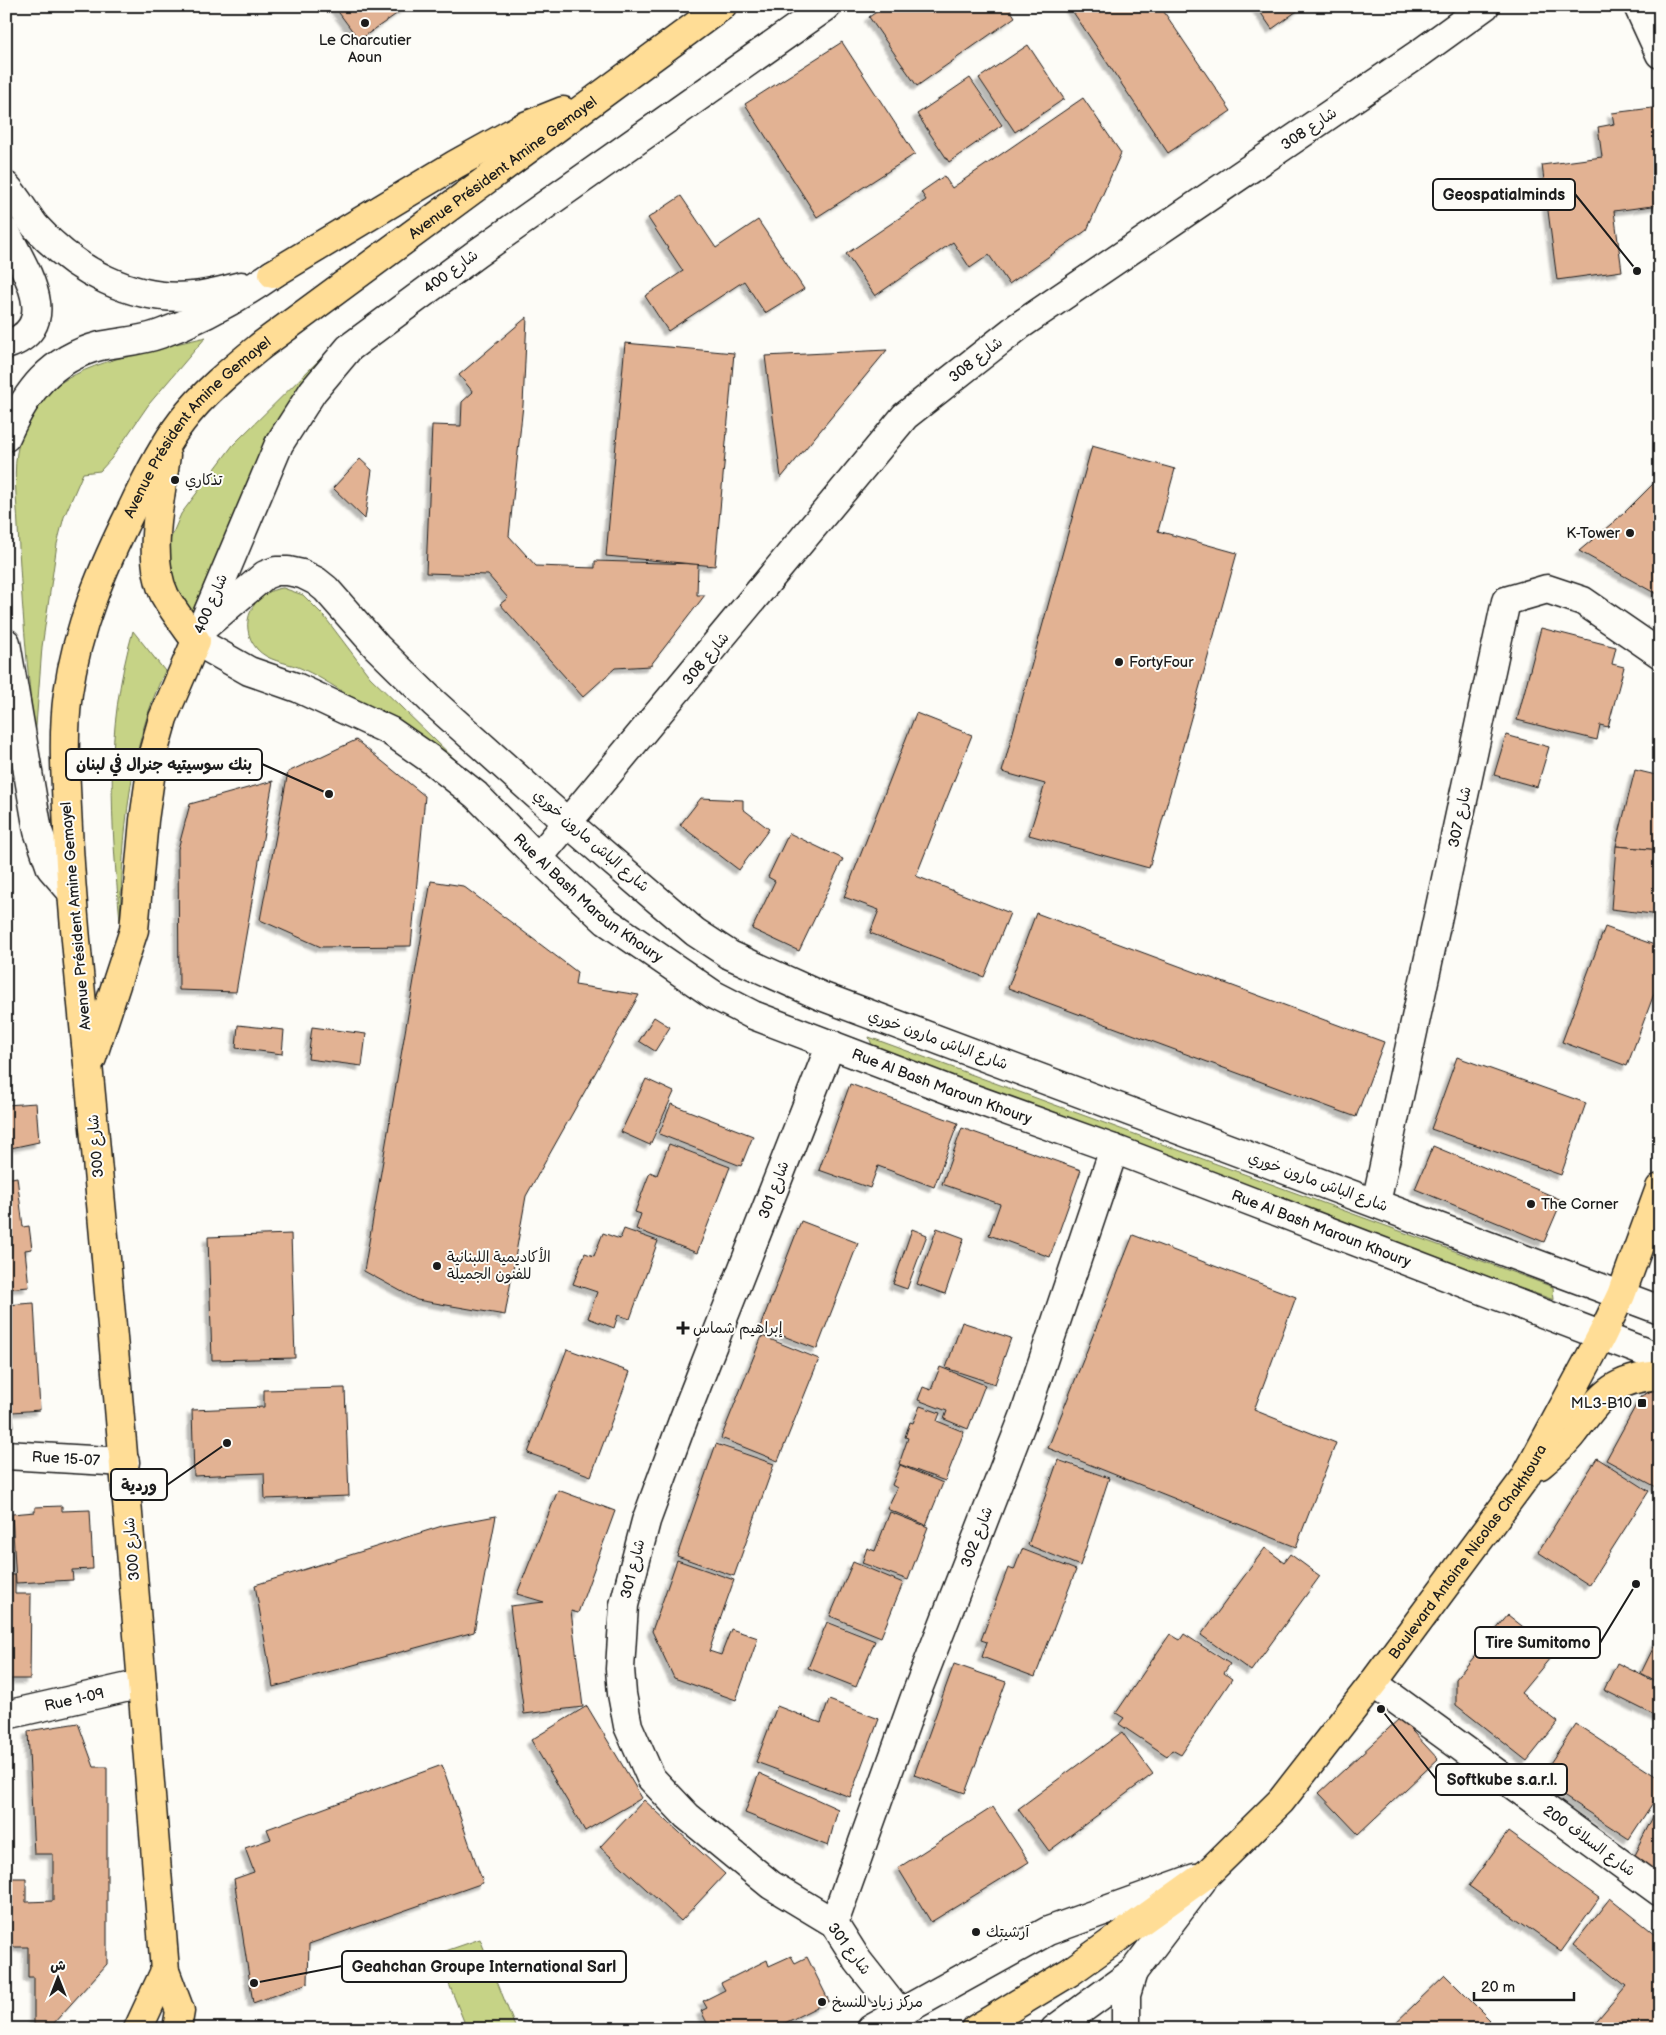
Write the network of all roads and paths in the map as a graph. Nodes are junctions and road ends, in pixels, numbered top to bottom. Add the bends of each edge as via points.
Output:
1 (722, 6) edge
2 (827, 6) edge
3 (1485, 6) edge
4 (1638, 6) edge
5 (1660, 54) edge
6 (599, 97) junction
7 (6, 186) edge
8 (6, 232) edge
9 (273, 274) junction
10 (6, 345) edge
11 (6, 437) edge
12 (167, 443) junction
13 (198, 635) junction
14 (6, 642) edge
15 (1660, 654) edge
16 (15, 749) edge
17 (568, 823) junction
18 (538, 858) junction
19 (71, 890) junction
20 (831, 1044) junction
21 (89, 1068) junction
22 (1114, 1149) junction
23 (1660, 1188) edge
24 (1376, 1203) junction
25 (1621, 1295) junction
26 (1660, 1310) edge
27 (1602, 1335) junction
28 (1660, 1358) edge
29 (1660, 1375) edge
30 (6, 1455) edge
31 (125, 1462) junction
32 (1525, 1478) junction
33 (1373, 1683) junction
34 (142, 1684) junction
35 (6, 1715) edge
36 (1208, 1873) junction
37 (1660, 1892) edge
38 (834, 1923) junction
39 (166, 1971) junction
40 (1133, 1972) junction
41 (899, 2013) junction
42 (183, 2023) edge
43 (138, 2029) edge
44 (871, 2029) edge
45 (976, 2029) edge
46 (1055, 2029) edge
47 (1126, 2029) edge

1 - 6 highway, Avenue Président Amine Gemayel
2 - 13 main road, شارع 400 via 349,348 313,391 279,444
3 - 17 main road, شارع 308 via 1019,326 905,416
4 - 5 main road
6 - 9 highway via 523,127 368,215
6 - 12 highway, Avenue Président Amine Gemayel via 233,369 183,419
7 - 9 main road via 35,226 81,268 121,286 191,296 244,286
8 - 10 main road via 26,270 37,303 29,333 18,342
9 - 11 main road via 200,319 157,335 99,347 58,365 40,379
12 - 13 highway via 157,535 158,577 166,596
12 - 19 highway, Avenue Président Amine Gemayel via 144,484 90,604 69,690 64,736
13 - 17 main road, شارع الباش مارون خوري via 254,584 276,571 302,574 326,589 377,647 434,703
13 - 18 main road, Rue Al Bash Maroun Khoury via 249,670 298,688 390,731 476,796
13 - 21 highway via 163,718 154,750 134,930
14 - 16 main road
15 - 24 main road, شارع 307 via 1583,601 1547,589 1506,602
16 - 19 main road via 45,854 51,868
17 - 18 main road, شارع 308
17 - 24 main road, شارع الباش مارون خوري via 695,932 730,955 768,973 821,996
18 - 20 main road, Rue Al Bash Maroun Khoury via 606,921 714,995 753,1015
19 - 21 highway, Avenue Président Amine Gemayel
20 - 22 main road, Rue Al Bash Maroun Khoury
20 - 38 main road, شارع 301 via 646,1521 624,1605 620,1669 628,1726 651,1778 687,1816 764,1880
21 - 31 highway, شارع 300
22 - 27 main road, Rue Al Bash Maroun Khoury
22 - 38 main road, شارع 302 via 1025,1414 915,1697
23 - 25 highway, Boulevard Antoine Nicolas Chakhtoura
24 - 25 main road, شارع الباش مارون خوري
25 - 26 main road, شارع الباش مارون خوري
25 - 27 highway, Boulevard Antoine Nicolas Chakhtoura
27 - 28 main road, Rue Al Bash Maroun Khoury
27 - 32 highway, Boulevard Antoine Nicolas Chakhtoura
29 - 32 highway via 1636,1378 1609,1390 1593,1405 1561,1447
30 - 31 main road, Rue 15-07
31 - 34 highway, شارع 300
32 - 33 highway, Boulevard Antoine Nicolas Chakhtoura
33 - 36 highway, Boulevard Antoine Nicolas Chakhtoura via 1281,1801
33 - 37 main road, 200 شارع السلاف
34 - 35 main road, Rue 1-09
34 - 39 highway, شارع 300
36 - 40 main road, Boulevard Antoine Nicolas Chakhtoura
36 - 41 main road, Boulevard Antoine Nicolas Chakhtoura via 1048,1931
36 - 45 highway via 1070,1972
38 - 41 main road, شارع 301 via 858,1961
39 - 42 highway, شارع 300
39 - 43 highway
40 - 46 main road, Boulevard Antoine Nicolas Chakhtoura
40 - 47 main road via 1126,1995
41 - 44 main road, Boulevard Antoine Nicolas Chakhtoura

